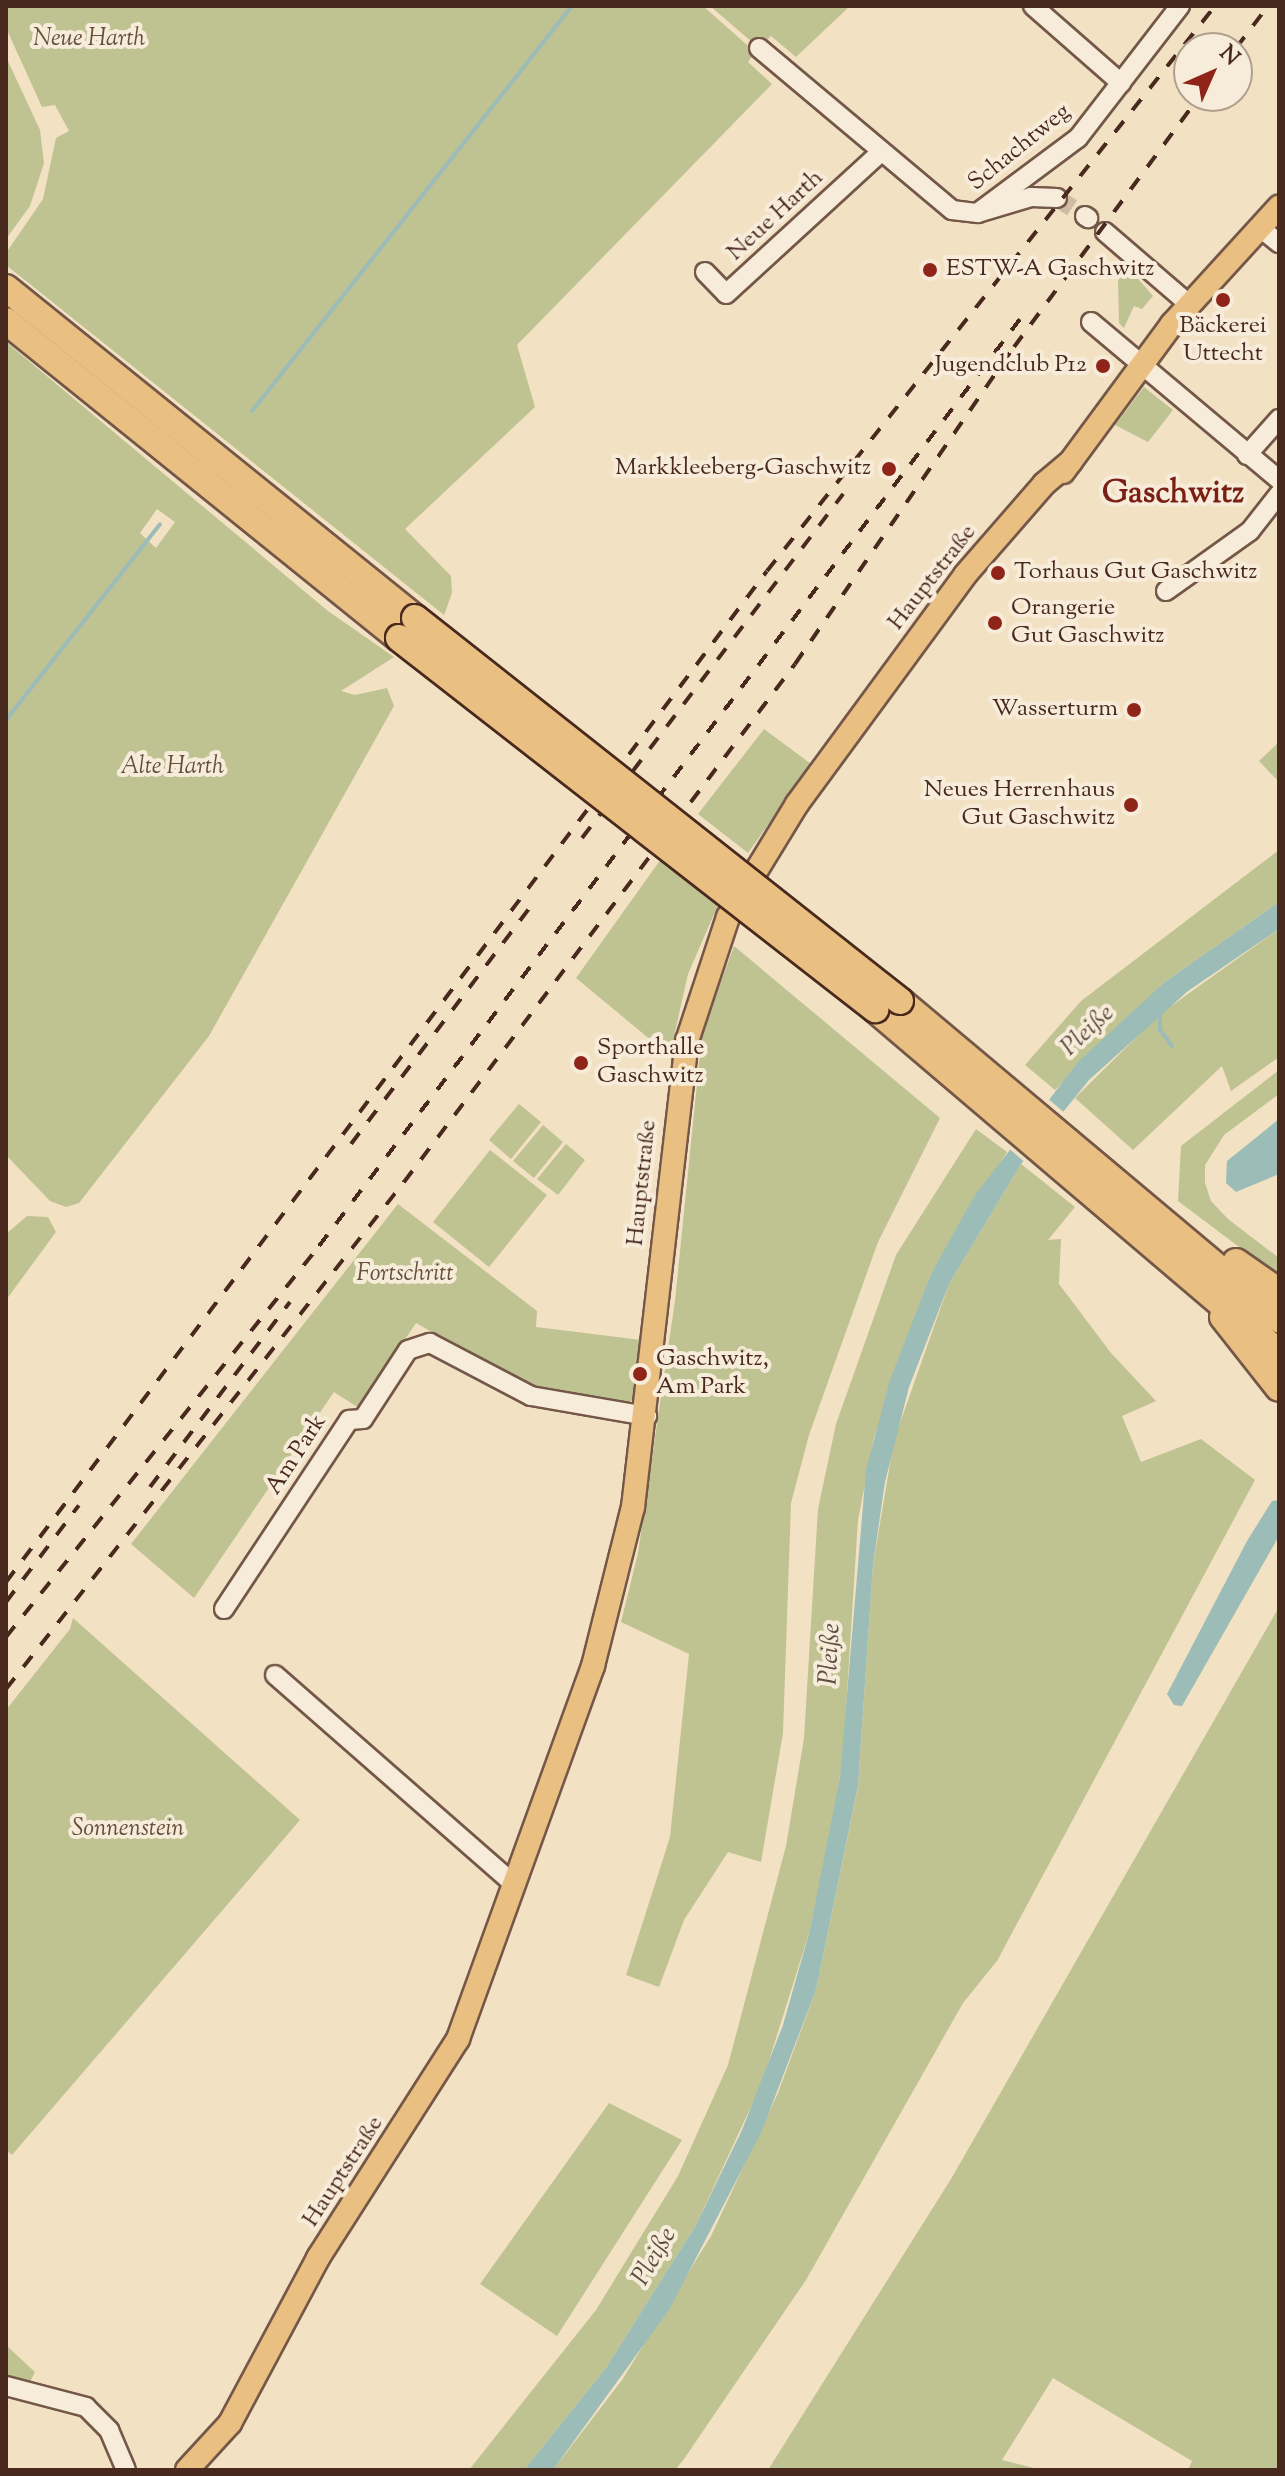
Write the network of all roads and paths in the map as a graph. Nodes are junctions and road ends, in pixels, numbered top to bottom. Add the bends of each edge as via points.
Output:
1 (1033, 6) edge
2 (1180, 6) edge
3 (759, 48) dead end
4 (1121, 83) junction
5 (881, 152) junction
6 (1057, 198) tunnel mouth
7 (1279, 207) edge
8 (978, 213) junction
9 (1259, 227) junction
10 (1105, 232) dead end
11 (1279, 243) edge
12 (705, 272) dead end
13 (6, 288) edge
14 (1190, 305) junction
15 (6, 321) edge
16 (1091, 322) dead end
17 (1141, 363) junction
18 (1279, 419) edge
19 (1247, 455) junction
20 (1279, 480) edge
21 (1279, 494) edge
22 (1166, 591) dead end
23 (407, 628) junction
24 (1134, 1208) junction
25 (1167, 1221) junction
26 (1198, 1281) junction
27 (1279, 1292) edge
28 (1279, 1319) edge
29 (1279, 1353) edge
30 (1279, 1388) edge
31 (647, 1416) junction
32 (224, 1609) dead end
33 (275, 1675) dead end
34 (515, 1885) junction
35 (6, 2386) edge
36 (126, 2470) edge
37 (187, 2470) edge

1 - 4 street
2 - 4 street, Schachtweg
3 - 5 street
4 - 8 street, Schachtweg via 1078,138
5 - 8 street via 952,210
5 - 12 street, Neue Harth via 726,294
6 - 8 street via 1031,197
7 - 9 main road, Hauptstraße
9 - 11 street
9 - 14 main road, Hauptstraße
10 - 14 street
13 - 23 highway
14 - 17 main road, Hauptstraße
15 - 23 highway
16 - 17 street
17 - 19 street
17 - 31 main road, Hauptstraße via 1071,461 965,575 751,871 719,936 696,1005 681,1081
18 - 19 street
19 - 20 street
21 - 22 street via 1250,531
23 - 24 highway, bridge via 801,948
24 - 25 highway
24 - 26 highway
25 - 27 highway
25 - 28 highway
26 - 29 highway
26 - 30 highway
31 - 32 street, Am Park via 531,1396 430,1343 408,1350 363,1419 349,1420
31 - 34 main road, Hauptstraße via 630,1522 601,1638
33 - 34 street
34 - 37 main road, Hauptstraße via 472,2006 437,2076 318,2258 230,2423
35 - 36 street via 86,2407 109,2430

